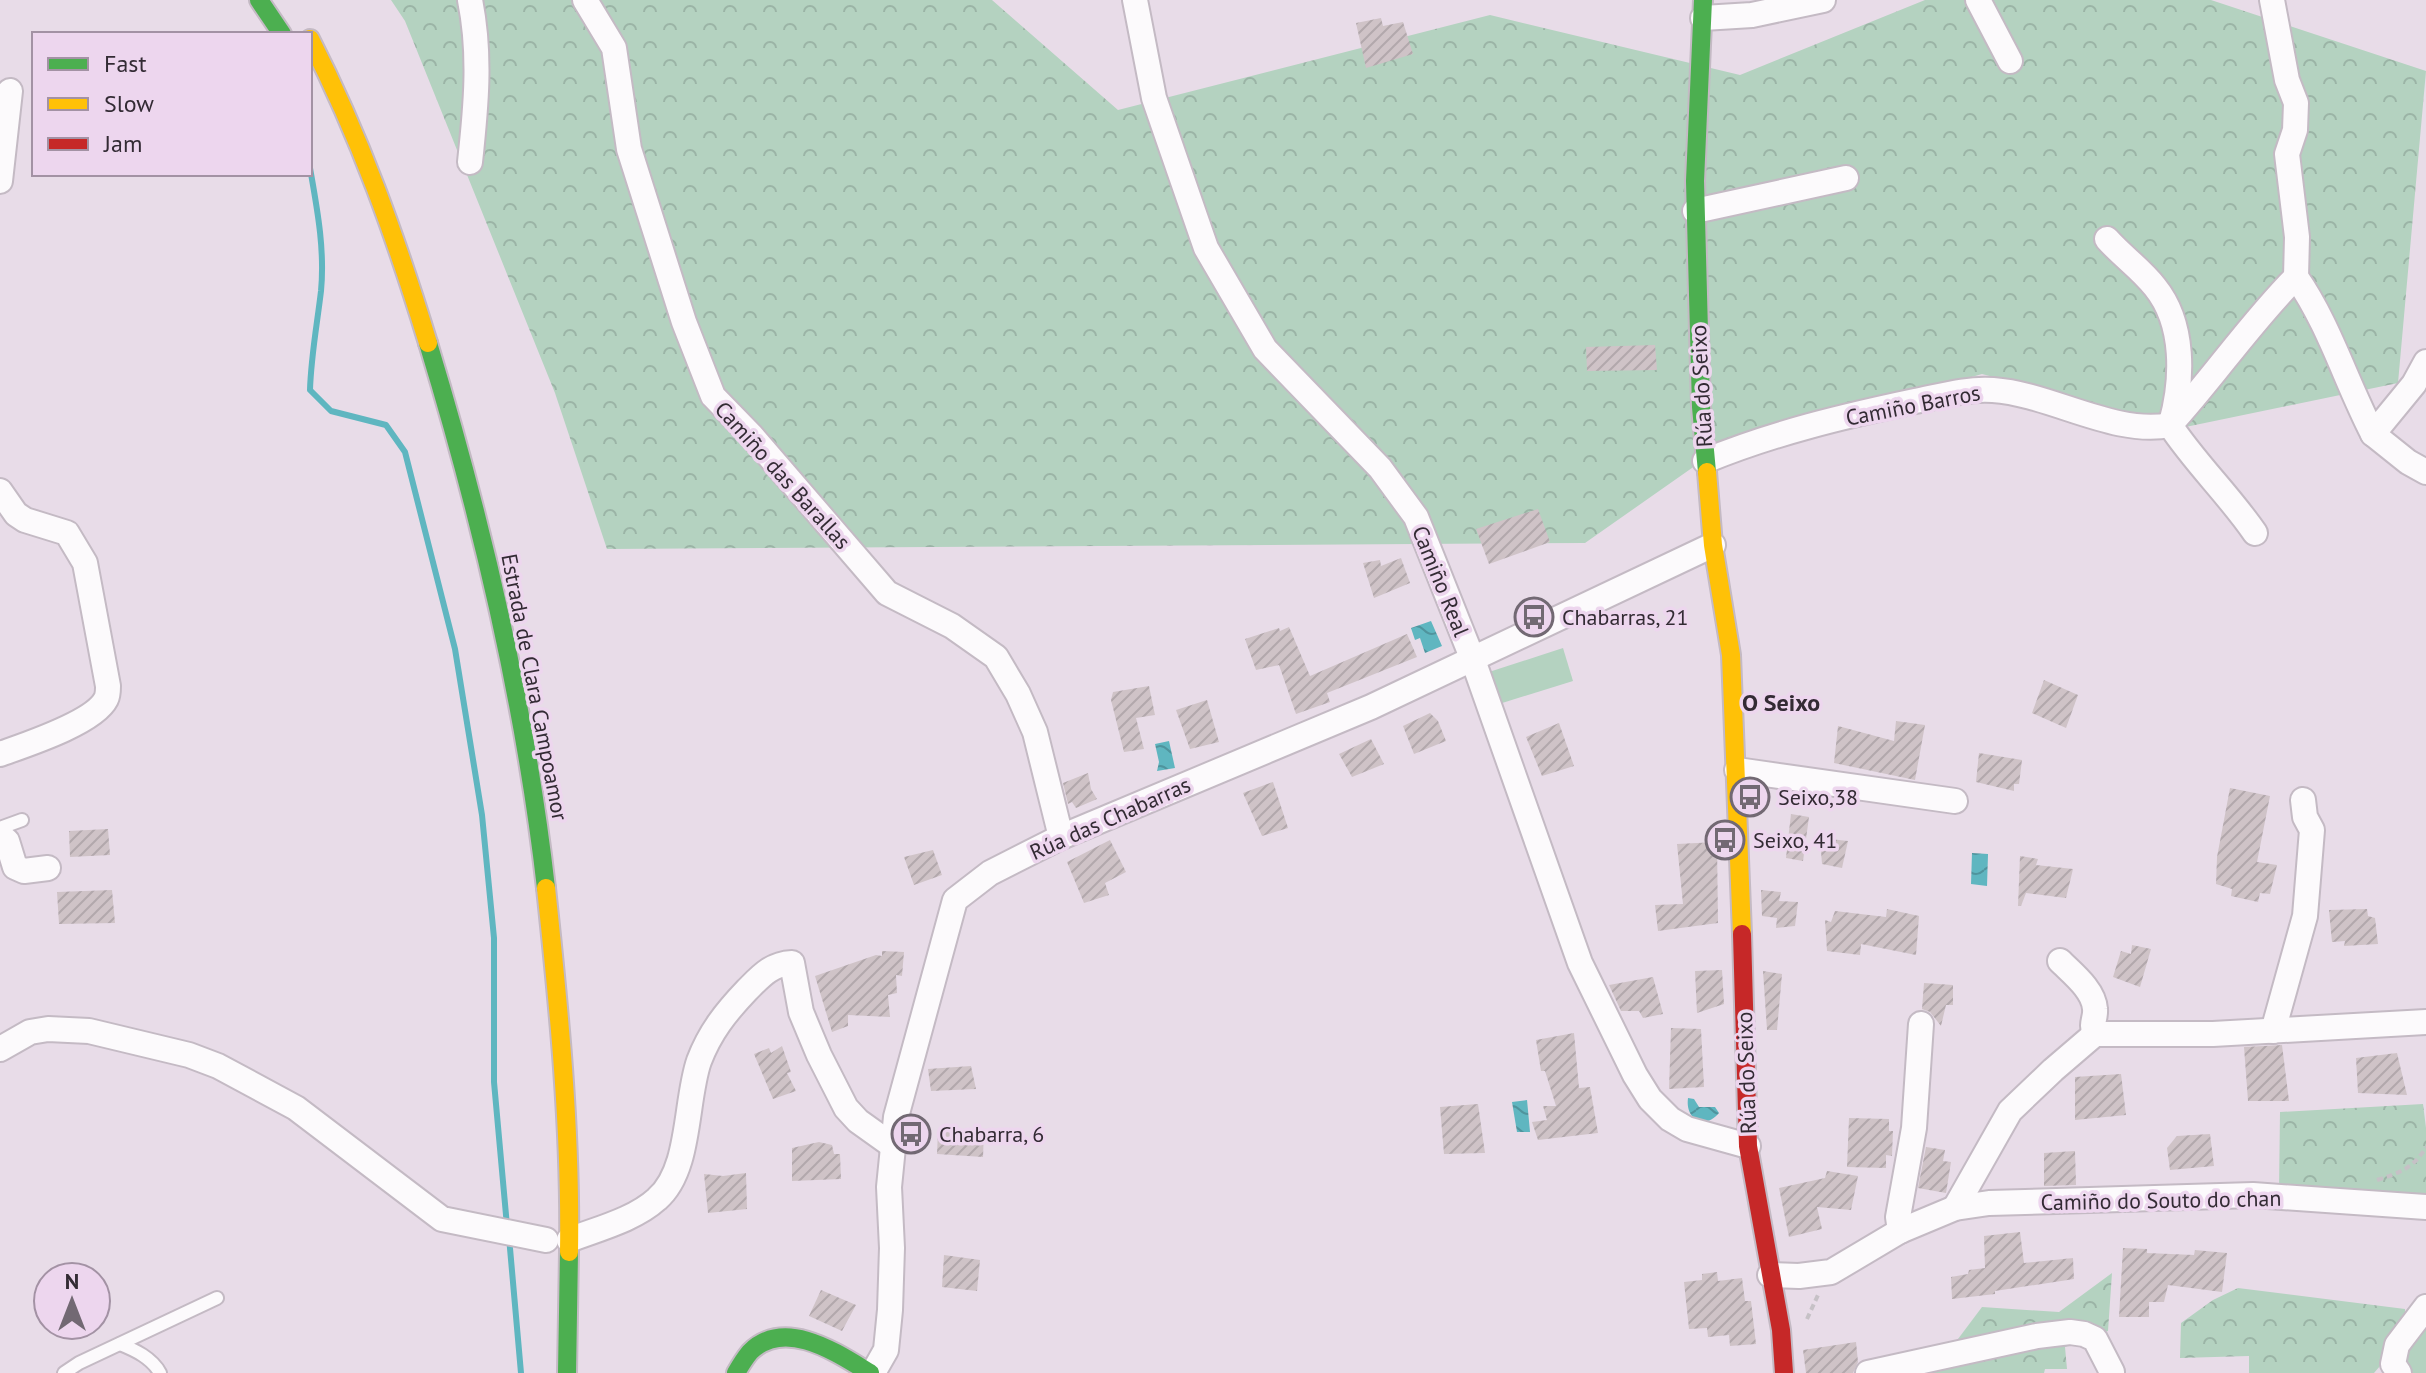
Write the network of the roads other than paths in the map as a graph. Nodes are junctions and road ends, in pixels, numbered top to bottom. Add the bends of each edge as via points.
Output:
1 (259, 0) edge
2 (470, 0) edge
3 (585, 0) edge
4 (1135, 0) edge
5 (1823, 0) edge
6 (1978, 0) edge
7 (2272, 0) edge
8 (1703, 9) edge
9 (281, 32) edge
10 (312, 44) edge
11 (2010, 61) dead end
12 (10, 91) dead end
13 (470, 162) dead end
14 (1846, 178) dead end
15 (0, 181) edge
16 (1695, 211) junction
17 (2107, 239) dead end
18 (2296, 277) junction
19 (2426, 362) edge
20 (2170, 425) junction
21 (2373, 434) junction
22 (1705, 461) junction
23 (2426, 472) edge
24 (0, 491) edge
25 (2255, 533) dead end
26 (1713, 545) junction
27 (1473, 660) junction
28 (0, 754) edge
29 (1737, 770) junction
30 (2303, 800) dead end
31 (1955, 801) dead end
32 (22, 820) dead end
33 (0, 828) edge
34 (0, 835) edge
35 (1061, 837) junction
36 (48, 868) dead end
37 (2060, 961) dead end
38 (2426, 1022) edge
39 (1921, 1024) dead end
40 (2273, 1031) junction
41 (2095, 1034) junction
42 (0, 1049) edge
43 (893, 1146) junction
44 (1748, 1146) junction
45 (2426, 1207) edge
46 (1955, 1208) junction
47 (1900, 1231) junction
48 (546, 1239) junction
49 (1770, 1275) junction
50 (217, 1298) dead end
51 (2426, 1307) edge
52 (120, 1344) junction
53 (2112, 1372) edge
54 (64, 1373) edge
55 (160, 1373) edge
56 (567, 1373) edge
57 (736, 1373) edge
58 (871, 1373) edge
59 (1784, 1373) edge
60 (1868, 1373) edge
61 (2398, 1373) edge

1 - 9 street
2 - 13 street via 478,86
3 - 35 street, Camiño das Barallas via 614,48 629,149 713,396 887,593 952,626 996,657 1035,732
4 - 27 street, Camiño Real via 1154,98 1206,248 1265,349 1380,468 1416,517
5 - 8 street via 1752,15
6 - 11 street
7 - 18 street via 2296,103 2287,154
8 - 16 street, Rúa do Seixo
10 - 48 street, Estrada de Clara Campoamor via 347,113 418,310 456,432 512,672 552,941 563,1090
12 - 15 street
14 - 16 street
16 - 22 street, Rúa do Seixo
17 - 20 street via 2155,286 2169,310 2179,356
18 - 20 street
18 - 21 street via 2315,305
19 - 21 street
20 - 22 street, Camiño Barros via 2136,427 1992,389 1775,435
20 - 25 street
21 - 23 street
22 - 26 street, Rúa do Seixo
24 - 28 street via 25,520 67,533 85,563 108,686 106,699 82,720
26 - 27 street, Rúa das Chabarras
26 - 29 street, Rúa do Seixo via 1731,655
27 - 35 street, Rúa das Chabarras
27 - 44 street, Camiño Real via 1580,963 1635,1075 1670,1119
29 - 31 street
29 - 44 street, Rúa do Seixo
30 - 40 street via 2312,830 2305,916
32 - 33 lane
34 - 36 street via 15,867
35 - 43 street, Rúa das Chabarras via 990,873 955,900 896,1117
37 - 41 street via 2091,995
38 - 40 street
39 - 47 street
40 - 41 street
41 - 46 street via 2010,1111
42 - 48 street via 30,1032 48,1029 89,1031 189,1055 296,1108 442,1219
43 - 48 street via 846,1108 801,1012 792,963 778,964 738,999 708,1039 672,1181 657,1199 635,1213
43 - 58 street, Rúa das Chabarras via 890,1310 886,1350
44 - 49 street, Rúa do Seixo
45 - 46 street, Camiño do Souto do chan via 2253,1195
46 - 47 street, Camiño do Souto do chan
47 - 49 street, Camiño do Souto do chan via 1831,1272
48 - 56 street, Estrada de Clara Campoamor
49 - 59 street, Rúa do Seixo
50 - 52 lane
51 - 61 street via 2397,1345 2393,1364
52 - 54 lane
52 - 55 lane via 137,1351
53 - 60 street via 2095,1339 2070,1332
57 - 58 street via 762,1341 791,1336

